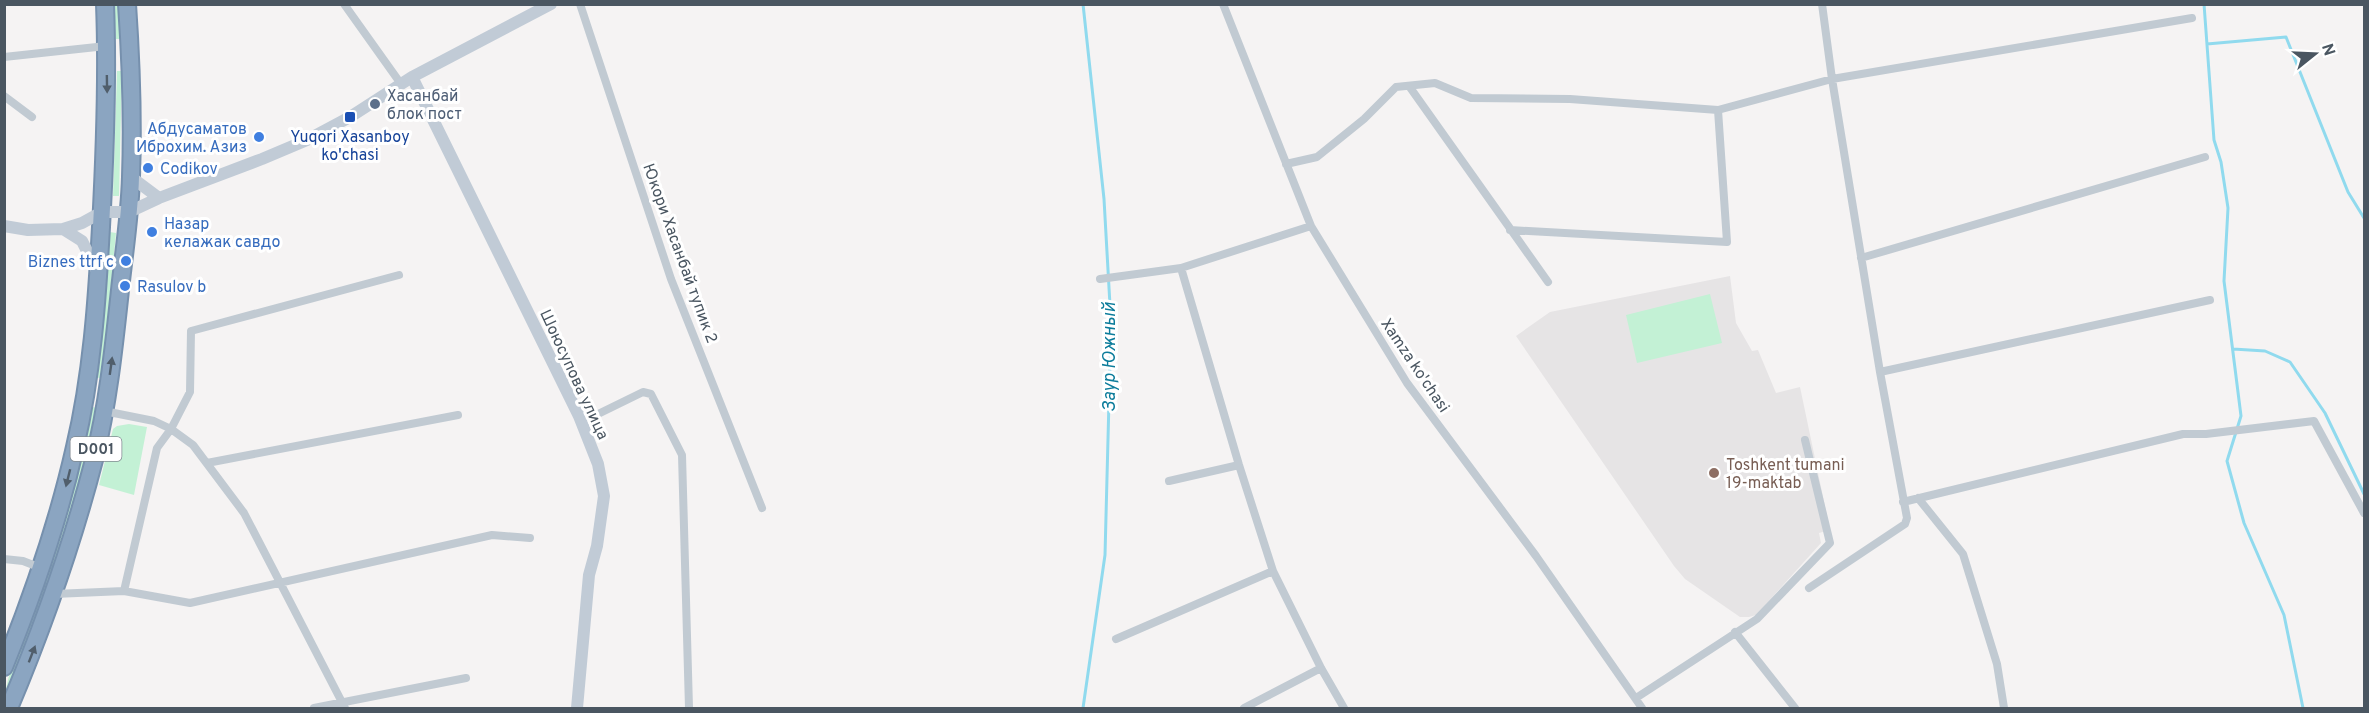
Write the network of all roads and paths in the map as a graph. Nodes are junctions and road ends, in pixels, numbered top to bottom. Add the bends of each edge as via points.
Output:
1 (105, 4) edge
2 (127, 4) edge
3 (344, 4) edge
4 (551, 4) edge
5 (580, 4) edge
6 (1223, 4) edge
7 (1822, 4) edge
8 (532, 9) edge
9 (2192, 18) dead end
10 (106, 51) junction
11 (129, 55) junction
12 (4, 57) edge
13 (1832, 79) junction
14 (407, 81) junction
15 (1409, 86) junction
16 (4, 96) edge
17 (1718, 110) junction
18 (32, 117) dead end
19 (2205, 156) dead end
20 (1286, 164) junction
21 (131, 177) junction
22 (159, 198) junction
23 (102, 212) junction
24 (129, 212) junction
25 (4, 226) edge
26 (1311, 226) junction
27 (63, 229) junction
28 (1510, 230) junction
29 (1861, 258) junction
30 (1181, 268) junction
31 (399, 275) dead end
32 (98, 279) junction
33 (1100, 279) dead end
34 (1548, 282) dead end
35 (2210, 300) dead end
36 (1880, 372) junction
37 (86, 391) junction
38 (106, 403) junction
39 (458, 415) dead end
40 (579, 416) junction
41 (171, 429) junction
42 (1805, 440) dead end
43 (207, 463) junction
44 (1239, 465) junction
45 (1169, 481) dead end
46 (1918, 498) junction
47 (1903, 502) junction
48 (762, 507) dead end
49 (2364, 513) edge
50 (530, 538) dead end
51 (4, 559) edge
52 (42, 568) junction
53 (1273, 571) junction
54 (280, 583) junction
55 (1809, 588) dead end
56 (123, 591) junction
57 (54, 594) junction
58 (1735, 632) junction
59 (1116, 639) dead end
60 (4, 667) edge
61 (1321, 668) junction
62 (466, 678) dead end
63 (1636, 698) junction
64 (344, 706) edge
65 (9, 708) edge
66 (314, 708) edge
67 (577, 708) edge
68 (689, 708) edge
69 (1244, 708) edge
70 (1344, 708) edge
71 (1642, 708) edge
72 (1795, 708) edge
73 (2004, 708) edge

1 - 10 highway, D001
2 - 11 highway, D001
3 - 14 street
4 - 8 street
5 - 48 street, Юкори Хасанбай тупик 2 via 671,279
6 - 20 street, Xamza ko'chasi
7 - 13 street
8 - 14 street
9 - 13 street
10 - 11 highway
10 - 12 street
10 -> 23 highway, D001
11 - 21 highway, D001
13 - 17 street
13 - 29 street
14 - 22 street via 307,140
14 - 40 street, Шоюсупова улица
15 - 17 street via 1436,83 1471,98 1570,99
15 - 20 street via 1396,87 1317,157
15 - 28 street
16 - 18 street
17 - 28 street via 1727,242
19 - 29 street
20 - 26 street, Xamza ko'chasi
21 - 22 street
21 - 24 highway, D001
22 - 24 street
23 - 24 street
23 - 27 street
23 - 32 highway, D001
38 -> 24 highway, D001
25 - 27 street
26 - 30 street
26 - 63 street, Xamza ko'chasi via 1407,383
27 - 32 street via 87,247
28 - 34 street
29 - 36 street
30 - 33 street
30 - 44 street
31 - 41 street via 191,331 190,392
32 - 37 highway, D001
35 - 36 street
36 - 47 street
37 - 38 highway
37 -> 52 highway, D001 via 68,478
38 - 41 street
38 - 57 highway, D001 via 90,476
39 - 43 street
40 - 67 street, Шоюсупова улица via 598,464 604,496 589,575
40 - 68 street via 596,415 643,392 651,394 682,455
41 - 43 street via 193,445
41 - 56 street via 157,448
42 - 58 street via 1830,543 1757,619
43 - 54 street via 244,513
44 - 45 street
44 - 53 street
46 - 47 street
46 - 49 street via 2183,434 2206,435 2314,421
46 - 73 street via 1963,554 1997,664
47 - 55 street via 1905,524
50 - 54 street via 492,535
51 - 52 street
52 - 60 highway, D001
53 - 59 street
53 - 61 street
54 - 56 street via 190,603
54 - 64 street
56 - 57 street
65 -> 57 highway, D001
58 - 63 street
58 - 72 street
61 - 69 street
61 - 70 street
62 - 64 street
63 - 71 street, Xamza ko'chasi
64 - 66 street

